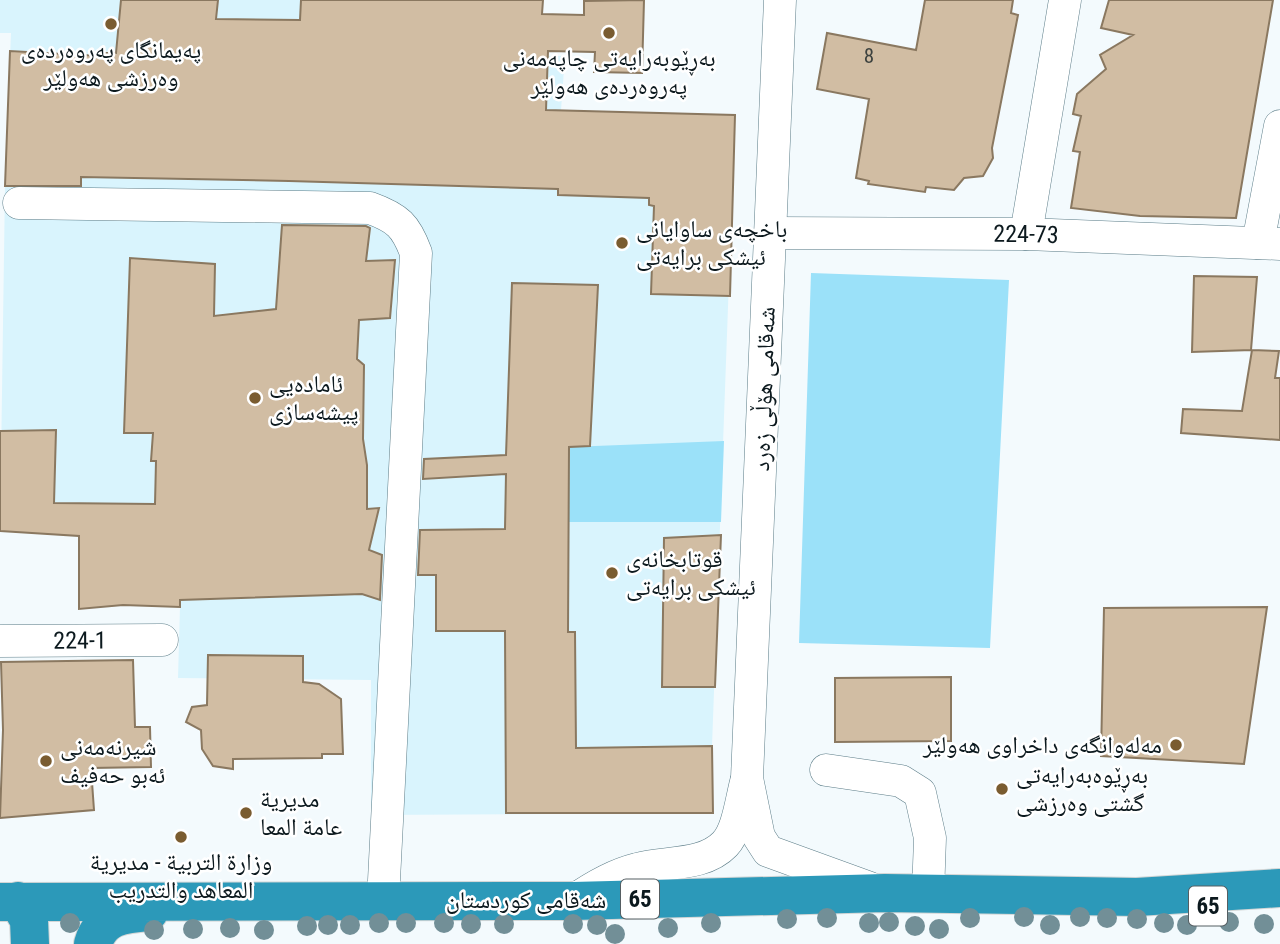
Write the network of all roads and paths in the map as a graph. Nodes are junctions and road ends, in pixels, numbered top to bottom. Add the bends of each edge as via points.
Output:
1 (780, 0) edge
2 (1065, 0) edge
3 (1280, 126) edge
4 (19, 203) dead end
5 (770, 233) junction
6 (1026, 234) junction
7 (1269, 243) edge
8 (162, 640) dead end
9 (0, 641) edge
10 (826, 770) dead end
11 (747, 778) junction
12 (1280, 888) edge
13 (885, 893) junction
14 (928, 894) junction
15 (1137, 897) junction
16 (202, 900) junction
17 (383, 900) junction
18 (9, 901) edge
19 (573, 901) junction
20 (1280, 915) edge
21 (30, 944) edge
22 (93, 944) edge

1 - 5 street, شەقامی هۆڵی زەرد
2 - 6 street
3 - 7 street
4 - 17 street via 370,208 391,216 408,232 416,253
5 - 6 street, 224-73
5 - 11 street, شەقامی هۆڵی زەرد
6 - 7 street, 224-73
8 - 9 street, 224-1
10 - 14 street via 901,781 920,793 930,838
11 - 13 street, شەقامی هۆڵی زەرد via 759,837 768,851
11 - 19 street, شەقامی هۆڵی زەرد via 730,836 716,851 697,860 616,876
12 - 15 highway, شەقامی کوردستان / 65
13 - 14 highway, شەقامی کوردستان / 65
13 - 19 highway, شەقامی کوردستان / 65
14 - 15 highway, شەقامی کوردستان / 65
15 - 20 highway, شەقامی کوردستان / 65
16 - 17 highway, شەقامی کوردستان / 65
16 - 18 highway, شەقامی کوردستان / 65
16 - 22 highway via 187,909 113,917 96,932
17 - 19 highway, شەقامی کوردستان / 65
18 - 21 highway via 30,919

